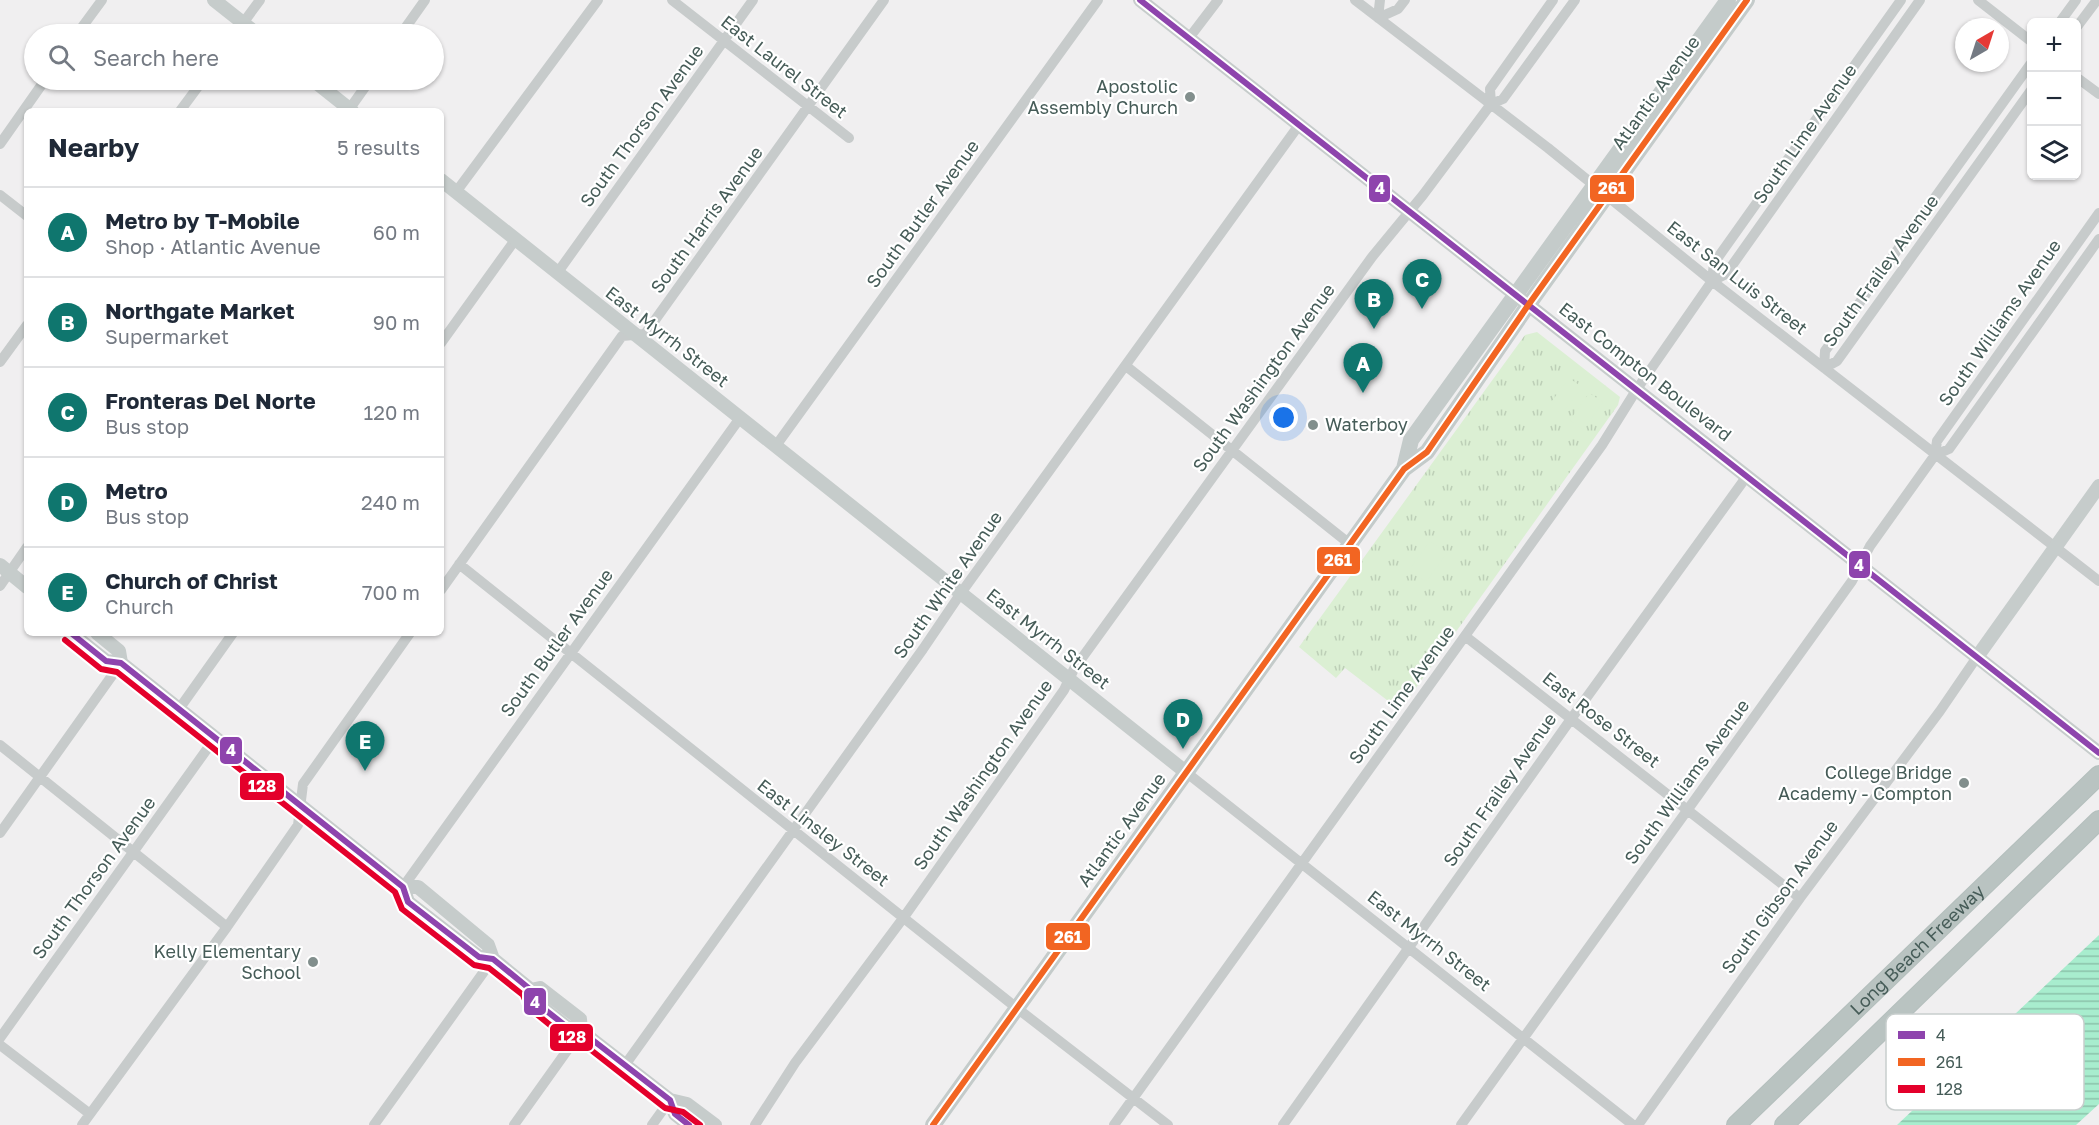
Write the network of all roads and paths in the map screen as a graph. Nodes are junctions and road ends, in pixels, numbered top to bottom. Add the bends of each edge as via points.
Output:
1 (102, 0) edge
2 (214, 0) edge
3 (260, 0) edge
4 (425, 0) edge
5 (598, 0) edge
6 (672, 0) edge
7 (753, 0) edge
8 (884, 0) edge
9 (1098, 0) edge
10 (1140, 0) edge
11 (1218, 0) edge
12 (1355, 0) edge
13 (1380, 0) edge
14 (1405, 0) edge
15 (1553, 0) edge
16 (1575, 0) edge
17 (1728, 0) edge
18 (1747, 0) edge
19 (1901, 0) edge
20 (1920, 0) edge
21 (1978, 0) edge
22 (2076, 0) edge
23 (2097, 0) edge
24 (1378, 18) junction
25 (2063, 18) edge
26 (2081, 21) edge
27 (84, 24) edge
28 (235, 24) edge
29 (243, 24) edge
30 (408, 24) edge
31 (1189, 39) junction
32 (2027, 39) edge
33 (724, 41) junction
34 (2027, 68) edge
35 (2081, 81) edge
36 (38, 90) edge
37 (196, 90) edge
38 (325, 90) edge
39 (363, 90) edge
40 (2099, 94) edge
41 (2027, 95) edge
42 (1491, 104) junction
43 (25, 108) edge
44 (182, 108) edge
45 (347, 108) edge
46 (350, 108) edge
47 (808, 108) junction
48 (24, 110) edge
49 (1299, 125) junction
50 (849, 138) dead end
51 (0, 144) edge
52 (444, 182) edge
53 (1601, 190) junction
54 (456, 192) junction
55 (0, 195) edge
56 (1409, 211) junction
57 (2099, 213) edge
58 (24, 214) edge
59 (2099, 239) edge
60 (515, 240) junction
61 (558, 272) junction
62 (1712, 281) junction
63 (1523, 299) junction
64 (24, 329) edge
65 (634, 335) junction
66 (444, 339) edge
67 (0, 362) edge
68 (1126, 366) junction
69 (1824, 368) junction
70 (1637, 389) junction
71 (740, 418) junction
72 (775, 447) junction
73 (1232, 451) junction
74 (1935, 455) junction
75 (1747, 476) junction
76 (2099, 486) edge
77 (1351, 545) junction
78 (2055, 547) junction
79 (24, 550) edge
80 (459, 564) junction
81 (1861, 566) junction
82 (5, 569) edge
83 (2099, 581) edge
84 (24, 585) edge
85 (0, 586) edge
86 (444, 586) edge
87 (961, 593) junction
88 (75, 636) edge
89 (100, 636) edge
90 (231, 636) edge
91 (408, 636) edge
92 (1466, 636) junction
93 (570, 653) junction
94 (1977, 657) junction
95 (121, 663) junction
96 (1069, 679) junction
97 (179, 709) junction
98 (1571, 719) junction
99 (215, 738) junction
100 (0, 745) edge
101 (2099, 753) edge
102 (1187, 773) junction
103 (2099, 775) edge
104 (40, 777) junction
105 (300, 805) junction
106 (1687, 810) junction
107 (2099, 820) edge
108 (792, 830) junction
109 (0, 833) edge
110 (134, 851) junction
111 (1301, 863) junction
112 (403, 887) junction
113 (1800, 898) junction
114 (904, 917) junction
115 (227, 927) junction
116 (1409, 948) junction
117 (493, 959) junction
118 (1018, 1009) junction
119 (1899, 1014) edge
120 (1886, 1026) edge
121 (582, 1031) junction
122 (0, 1038) edge
123 (1523, 1038) junction
124 (0, 1045) edge
125 (625, 1065) junction
126 (1133, 1098) junction
127 (670, 1100) junction
128 (90, 1114) junction
129 (82, 1125) edge
130 (374, 1125) edge
131 (514, 1125) edge
132 (652, 1125) edge
133 (688, 1125) edge
134 (715, 1125) edge
135 (754, 1125) edge
136 (933, 1125) edge
137 (1113, 1125) edge
138 (1168, 1125) edge
139 (1283, 1125) edge
140 (1461, 1125) edge
141 (1633, 1125) edge
142 (1638, 1125) edge
143 (1736, 1125) edge
144 (1786, 1125) edge

1 - 27 street
2 - 28 main road
3 - 29 street
4 - 30 street
5 - 54 street
6 - 33 street, East Laurel Street
7 - 33 street, South Thorson Avenue
8 - 47 street, South Harris Avenue
9 - 72 street, South Butler Avenue
10 - 31 main road, East Compton Boulevard
11 - 31 street
12 - 24 street, East San Luis Street
13 - 24 street
14 - 24 street via 1398,9
15 - 42 street via 1490,89
16 - 42 street via 1503,99
17 - 53 main road, Atlantic Avenue
18 - 53 main road, Atlantic Avenue
19 - 62 street, South Lime Avenue via 1714,263
20 - 62 street, South Lime Avenue via 1726,274
21 - 32 street
22 - 25 street
23 - 26 street
24 - 42 street, East San Luis Street
31 - 49 main road, East Compton Boulevard
33 - 47 street, East Laurel Street
33 - 61 street, South Thorson Avenue
34 - 69 street, South Frailey Avenue via 1825,351
35 - 40 street
36 - 43 street
37 - 44 street
38 - 45 main road
39 - 46 street
41 - 69 street, South Frailey Avenue via 1837,361
42 - 53 street, East San Luis Street
42 - 56 street, South Washington Avenue
47 - 50 street, East Laurel Street
47 - 65 street, South Harris Avenue via 645,334
48 - 51 street
49 - 56 main road, East Compton Boulevard
49 - 68 street, South White Avenue
52 - 54 main road, East Myrrh Street
53 - 62 street, East San Luis Street
53 - 63 main road, Atlantic Avenue
54 - 60 main road, East Myrrh Street
55 - 58 street
56 - 63 main road, East Compton Boulevard
56 - 73 street, South Washington Avenue
57 - 74 street, South Williams Avenue via 1937,441
59 - 74 street, South Williams Avenue via 1949,449
60 - 61 main road, East Myrrh Street
60 - 66 street
61 - 65 main road, East Myrrh Street
62 - 69 street, East San Luis Street
62 - 70 street, South Lime Avenue
63 - 70 main road, East Compton Boulevard
63 - 77 main road, Atlantic Avenue via 1411,440 1404,469
64 - 67 street
65 - 71 main road, East Myrrh Street
65 - 80 street, South Harris Avenue via 622,336
68 - 73 street
68 - 87 street, South White Avenue
69 - 74 street, East San Luis Street
70 - 75 main road, East Compton Boulevard
70 - 92 street, South Lime Avenue via 1602,445
71 - 72 main road, East Myrrh Street
71 - 93 street, South Butler Avenue
72 - 87 main road, East Myrrh Street
73 - 77 street
73 - 96 street, South Washington Avenue
74 - 78 street, East San Luis Street
74 - 81 street, South Williams Avenue via 1870,546
75 - 81 main road, East Compton Boulevard
75 - 98 street, South Frailey Avenue
76 - 78 main road, South Gibson Avenue
77 - 102 main road, Atlantic Avenue
78 - 83 street, East San Luis Street
78 - 94 main road, South Gibson Avenue
79 - 82 street
80 - 86 street, South Harris Avenue
80 - 93 street, East Linsley Street
81 - 94 main road, East Compton Boulevard
81 - 106 street, South Williams Avenue
82 - 84 main road
82 - 85 street
87 - 96 main road, East Myrrh Street
87 - 108 street, South White Avenue
88 - 95 main road via 106,661
89 - 95 main road via 118,651
90 - 97 street
91 - 105 street via 303,784
92 - 98 street, East Rose Street
92 - 111 street, South Lime Avenue
93 - 108 street, East Linsley Street
93 - 112 street, South Butler Avenue
94 - 101 main road, East Compton Boulevard
94 - 113 street, South Gibson Avenue
95 - 97 main road
95 - 104 street
96 - 102 main road, East Myrrh Street
96 - 114 street, South Washington Avenue
97 - 99 main road
98 - 106 street, East Rose Street
98 - 116 street, South Frailey Avenue
99 - 105 main road
99 - 110 street, South Thorson Avenue
100 - 104 street
102 - 111 street, East Myrrh Street
102 - 118 main road, Atlantic Avenue
103 - 143 highway, Long Beach Freeway
104 - 109 street
104 - 110 street
105 - 112 main road
105 - 115 street via 298,825
106 - 113 street, East Rose Street
106 - 123 street, South Williams Avenue
107 - 119 highway, Long Beach Freeway
108 - 114 street, East Linsley Street
108 - 125 street, South White Avenue
110 - 115 street
110 - 122 street, South Thorson Avenue
111 - 116 street, East Myrrh Street
111 - 126 street, South Lime Avenue
112 - 117 main road via 418,887 488,945
113 - 142 street, South Gibson Avenue
114 - 118 street, East Linsley Street
114 - 135 street, South Washington Avenue via 795,1063
115 - 128 street
116 - 123 street, East Myrrh Street
116 - 139 street, South Frailey Avenue
117 - 121 main road via 531,990 534,1001 567,1028
117 - 130 street
118 - 126 street, East Linsley Street
118 - 136 main road, Atlantic Avenue
120 - 144 highway, Long Beach Freeway
121 - 125 main road
121 - 131 street
123 - 140 street, South Williams Avenue
123 - 141 street, East Myrrh Street
124 - 128 street
125 - 127 main road
126 - 137 street, South Lime Avenue
126 - 138 street, East Linsley Street
127 - 132 street
127 - 133 main road via 675,1114
127 - 134 main road via 687,1104
128 - 129 street

